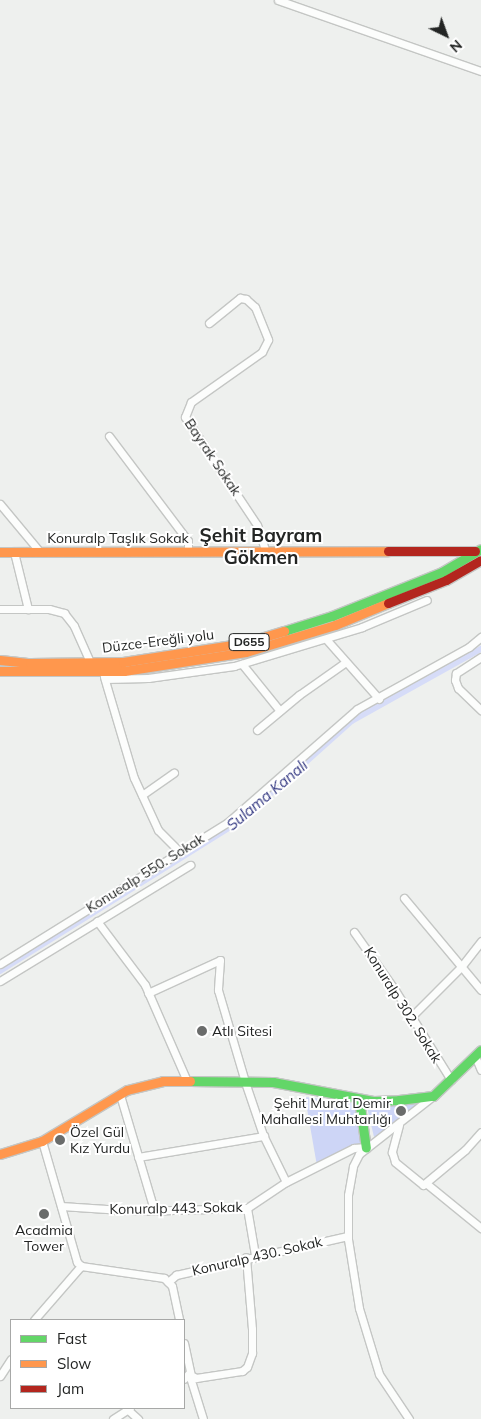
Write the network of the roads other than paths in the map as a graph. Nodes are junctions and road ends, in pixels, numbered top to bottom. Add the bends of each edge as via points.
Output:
1 (278, 0) edge
2 (481, 71) edge
3 (209, 323) dead end
4 (109, 436) dead end
5 (0, 504) edge
6 (0, 552) edge
7 (14, 552) junction
8 (40, 552) junction
9 (188, 552) junction
10 (266, 552) junction
11 (480, 553) edge
12 (427, 600) dead end
13 (0, 609) edge
14 (28, 609) junction
15 (481, 637) edge
16 (326, 639) junction
17 (481, 657) edge
18 (0, 660) edge
19 (90, 662) junction
20 (346, 662) junction
21 (242, 664) junction
22 (0, 672) edge
23 (104, 675) junction
24 (379, 699) junction
25 (481, 710) edge
26 (280, 711) junction
27 (257, 730) dead end
28 (174, 773) dead end
29 (142, 795) junction
30 (180, 852) junction
31 (190, 864) dead end
32 (404, 898) dead end
33 (97, 922) junction
34 (354, 932) dead end
35 (481, 941) edge
36 (0, 964) edge
37 (461, 967) junction
38 (0, 981) edge
39 (481, 990) edge
40 (148, 993) junction
41 (411, 1017) junction
42 (478, 1053) edge
43 (481, 1070) edge
44 (451, 1080) junction
45 (187, 1081) junction
46 (246, 1082) junction
47 (120, 1095) junction
48 (433, 1096) junction
49 (359, 1099) junction
50 (399, 1124) junction
51 (481, 1132) edge
52 (264, 1136) junction
53 (42, 1141) junction
54 (366, 1147) junction
55 (0, 1154) edge
56 (138, 1157) junction
57 (286, 1182) junction
58 (427, 1184) junction
59 (61, 1206) junction
60 (246, 1208) junction
61 (154, 1210) junction
62 (481, 1228) edge
63 (348, 1236) junction
64 (255, 1255) junction
65 (246, 1257) junction
66 (81, 1266) junction
67 (168, 1282) junction
68 (35, 1319) edge
69 (179, 1319) edge
70 (185, 1360) edge
71 (10, 1361) edge
72 (0, 1376) edge
73 (186, 1377) edge
74 (128, 1409) edge
75 (113, 1419) edge
76 (138, 1419) edge
77 (203, 1419) edge
78 (409, 1419) edge

1 - 2 street
3 - 10 street, Bayrak Sokak via 240,298 246,299 255,307 268,340 262,352 191,402 185,417 258,524
4 - 9 street via 188,541
5 - 8 street
6 - 7 main road, Konuralp Taşlık Sokak
7 - 8 main road, Konuralp Taşlık Sokak
7 - 14 street
8 - 9 main road, Konuralp Taşlık Sokak
9 - 10 main road, Konuralp Taşlık Sokak
10 - 11 main road, Konuralp Taşlık Sokak
11 - 19 main road, Düzce-Ereğli yolu / D655 via 442,572 332,616 244,643 123,662
11 - 23 main road, Düzce-Ereğli yolu via 446,580 335,625 246,652
12 - 16 street
13 - 14 street
14 - 19 street via 50,609 64,614 74,626
15 - 24 street, Konuealp 550. Sokak
16 - 20 street
16 - 21 street
17 - 25 street via 456,673 455,680 458,688
18 - 19 main road, Düzce-Ereğli yolu / D655
20 - 24 street
20 - 26 street
21 - 23 street via 148,678
21 - 26 street
22 - 23 main road, Düzce-Ereğli yolu
23 - 29 street via 122,729 128,762
24 - 30 street, Konuealp 550. Sokak via 336,724 228,822
26 - 27 street
28 - 29 street
29 - 30 street via 158,830
30 - 36 street, Konuealp 550. Sokak
31 - 33 street
32 - 37 street
33 - 38 street
33 - 40 street via 112,938
34 - 41 street, Konuralp 302. Sokak
35 - 37 street
37 - 39 street
37 - 41 street
40 - 45 street
40 - 46 street via 220,960 218,990
41 - 44 street, Konuralp 302. Sokak
42 - 43 street
42 - 44 main road
44 - 48 main road
45 - 46 main road
45 - 47 main road via 163,1081
46 - 49 main road via 273,1082
46 - 52 street
47 - 53 main road
47 - 56 street
48 - 49 main road via 374,1101
48 - 50 street
49 - 54 main road
50 - 54 street
50 - 58 street via 392,1152 395,1162 423,1185
51 - 58 street
52 - 56 street
52 - 57 street
53 - 55 main road
53 - 59 street
54 - 57 street, Konuralp 443. Sokak via 354,1148
54 - 63 street via 353,1166 348,1195
56 - 61 street
57 - 60 street, Konuralp 443. Sokak
58 - 62 street
59 - 61 street, Konuralp 443. Sokak
59 - 66 street
60 - 61 street, Konuralp 443. Sokak
60 - 64 street
63 - 64 street, Konuralp 430. Sokak
63 - 78 street via 359,1308 379,1374
64 - 65 street, Konuralp 430. Sokak
65 - 67 street, Konuralp 430. Sokak via 176,1275
65 - 73 street via 252,1329 252,1353 247,1367 242,1371
66 - 67 street via 164,1278
66 - 68 street
67 - 69 street
70 - 73 street
71 - 72 street
73 - 77 street
74 - 75 street
74 - 76 street

